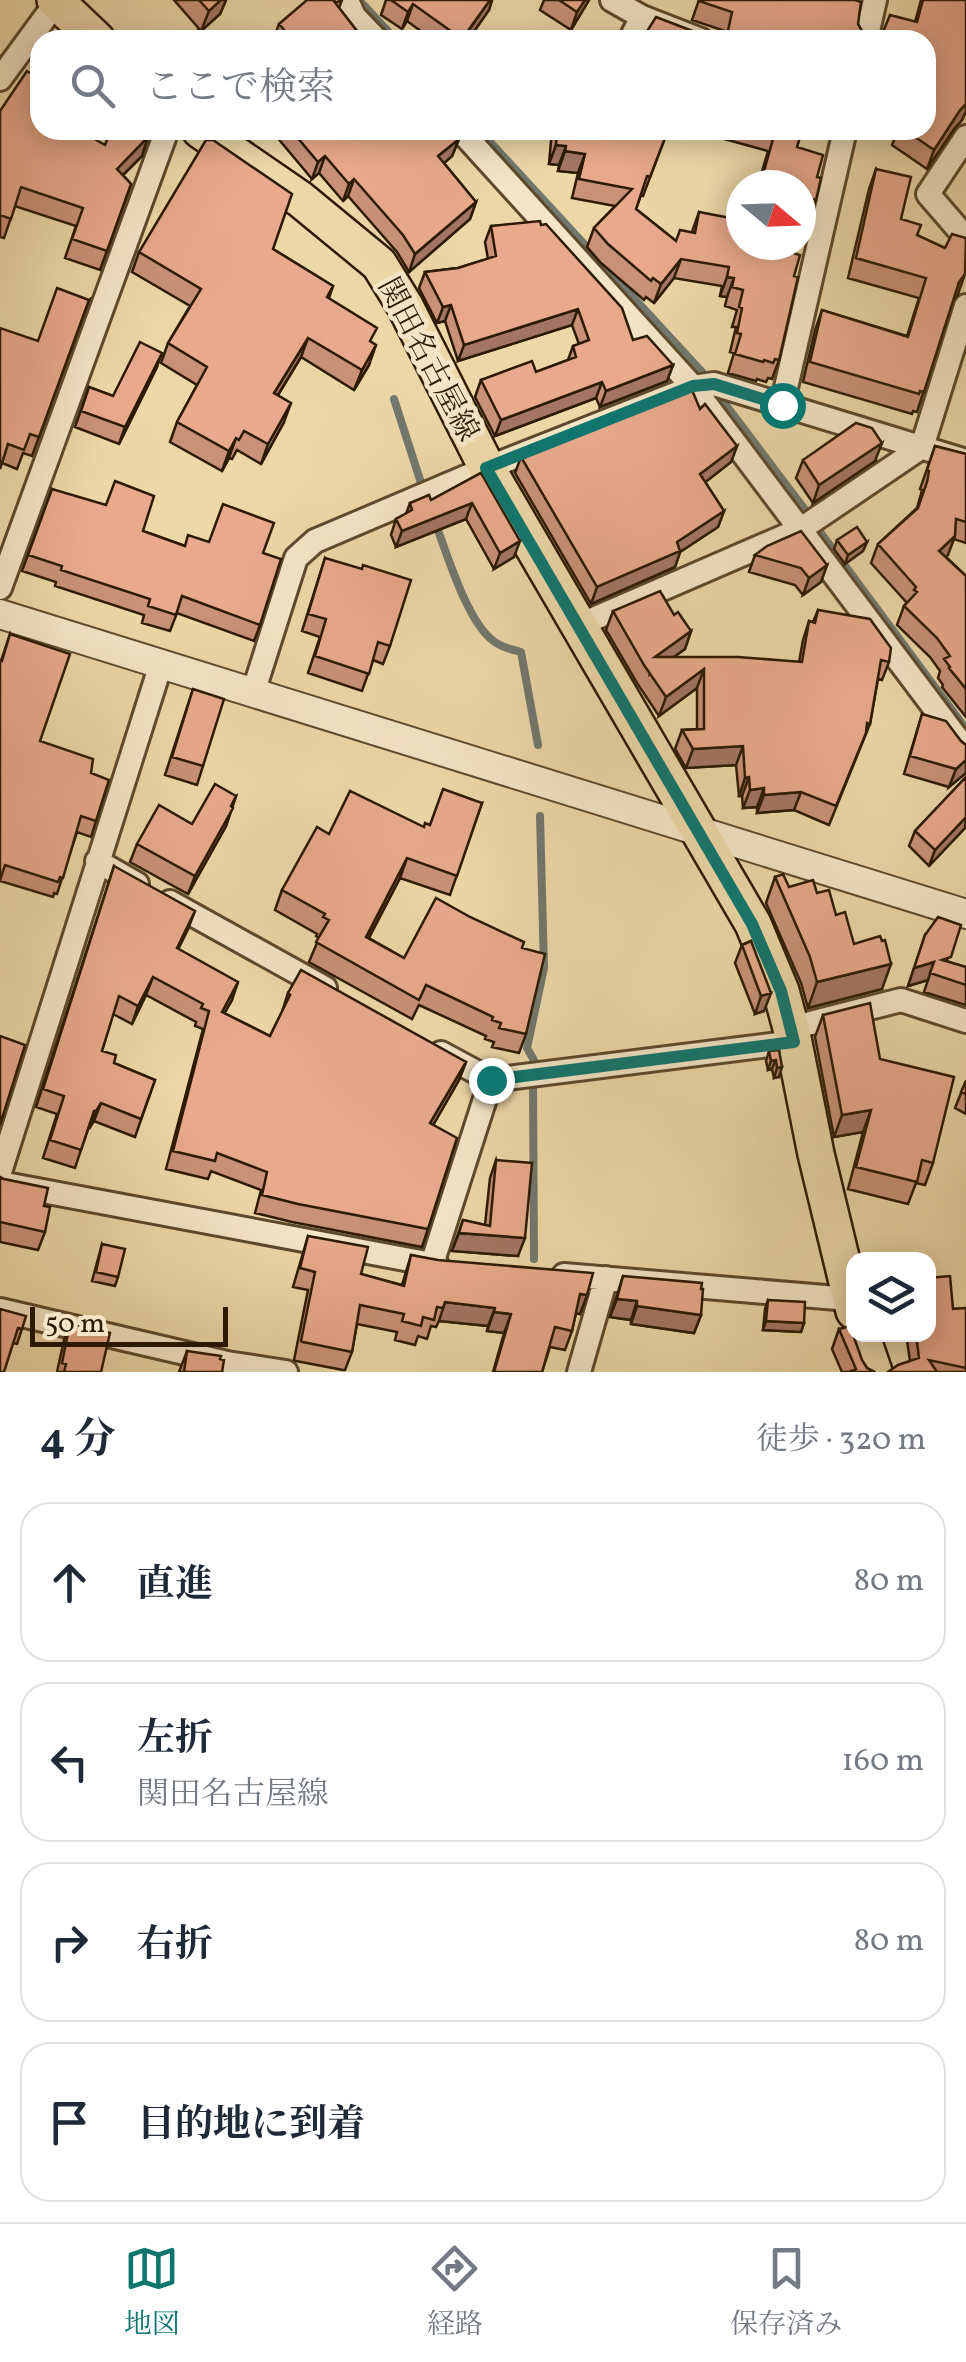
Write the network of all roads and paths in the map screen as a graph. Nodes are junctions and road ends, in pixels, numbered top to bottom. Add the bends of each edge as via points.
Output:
1 (347, 0) edge
2 (612, 0) edge
3 (875, 0) edge
4 (56, 1) edge
5 (642, 17) junction
6 (35, 30) edge
7 (86, 30) edge
8 (367, 30) edge
9 (635, 30) edge
10 (676, 30) edge
11 (868, 30) edge
12 (30, 37) edge
13 (0, 79) edge
14 (966, 137) edge
15 (163, 140) edge
16 (214, 140) edge
17 (469, 140) edge
18 (843, 140) edge
19 (966, 238) edge
20 (966, 306) edge
21 (693, 386) junction
22 (782, 405) junction
23 (922, 447) junction
24 (966, 461) edge
25 (486, 468) junction
26 (800, 528) junction
27 (0, 588) edge
28 (0, 614) edge
29 (577, 626) junction
30 (161, 664) junction
31 (253, 693) junction
32 (966, 750) edge
33 (700, 832) junction
34 (97, 862) junction
35 (966, 914) edge
36 (336, 995) edge
37 (966, 1021) edge
38 (792, 1035) junction
39 (422, 1042) edge
40 (491, 1080) junction
41 (0, 1172) edge
42 (0, 1183) edge
43 (548, 1274) edge
44 (606, 1278) junction
45 (846, 1283) edge
46 (846, 1304) edge
47 (0, 1310) edge
48 (865, 1342) edge
49 (286, 1372) edge
50 (579, 1372) edge
51 (874, 1372) edge

1 - 8 street
2 - 5 street
3 - 11 street
4 - 6 street
4 - 7 main road
5 - 9 street
5 - 10 street
12 - 13 street
14 - 19 street via 928,194
15 - 27 street
16 - 25 main road, 関田名古屋線 via 379,264
17 - 21 street
18 - 22 street
20 - 23 street
21 - 22 street via 714,384
21 - 25 street
21 - 26 street
22 - 23 street
23 - 24 street
23 - 26 street
25 - 29 main road, 関田名古屋線
25 - 31 street via 315,541 296,558
26 - 29 street
26 - 32 street
28 - 30 street
29 - 33 main road, 関田名古屋線
30 - 31 street
30 - 34 street
31 - 33 street
33 - 35 street
33 - 38 main road, 関田名古屋線 via 752,924
34 - 36 street
34 - 41 street via 28,1050
37 - 38 street via 901,1000
38 - 40 street
38 - 45 main road, 関田名古屋線
39 - 40 street
40 - 42 street via 442,1265
43 - 44 street
44 - 46 street
44 - 50 street
47 - 49 street
48 - 51 main road

